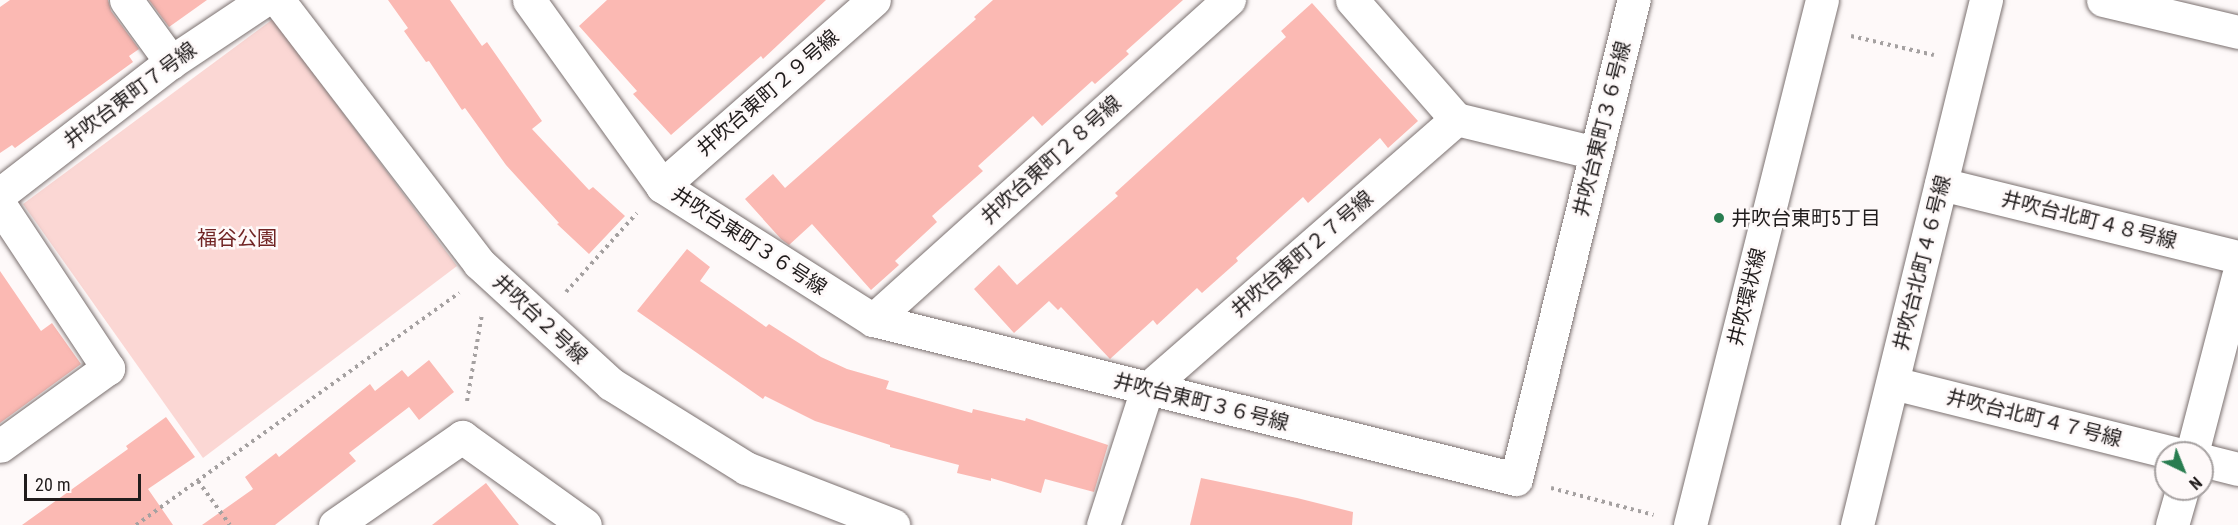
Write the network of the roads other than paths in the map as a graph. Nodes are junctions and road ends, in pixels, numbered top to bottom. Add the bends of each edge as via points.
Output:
1 (126, 0) edge
2 (264, 0) edge
3 (278, 0) edge
4 (529, 0) edge
5 (874, 0) edge
6 (1229, 0) edge
7 (1352, 0) edge
8 (1634, 0) edge
9 (1986, 0) edge
10 (2103, 0) edge
11 (1819, 14) edge
12 (2238, 32) edge
13 (171, 62) junction
14 (1456, 119) junction
15 (1596, 153) junction
16 (1941, 184) junction
17 (662, 186) junction
18 (0, 194) edge
19 (0, 205) edge
20 (2238, 257) edge
21 (2238, 276) edge
22 (873, 320) junction
23 (1893, 382) junction
24 (1147, 389) junction
25 (2195, 441) edge
26 (0, 446) edge
27 (2154, 448) edge
28 (2214, 463) edge
29 (2238, 469) edge
30 (2179, 501) edge
31 (335, 525) edge
32 (585, 525) edge
33 (893, 525) edge
34 (1104, 525) edge
35 (1690, 525) edge
36 (1857, 525) edge
37 (2172, 525) edge

1 - 13 street
2 - 13 street, 井吹台東町７号線
3 - 33 street, 井吹台２号線 via 479,263 611,384 746,468
4 - 17 street, 井吹台東町３６号線
5 - 17 street, 井吹台東町２９号線
6 - 22 street, 井吹台東町２８号線
7 - 14 street
8 - 15 street, 井吹台東町３６号線
9 - 16 street, 井吹台北町４６号線
10 - 12 street
11 - 35 street, 井吹環状線
13 - 18 street, 井吹台東町７号線
14 - 15 street
14 - 24 street, 井吹台東町２７号線
15 - 24 street, 井吹台東町３６号線 via 1516,479
16 - 20 street, 井吹台北町４８号線
16 - 23 street, 井吹台北町４６号線
17 - 22 street, 井吹台東町３６号線
19 - 26 street via 108,368
21 - 25 street
22 - 24 street, 井吹台東町３６号線
23 - 27 street, 井吹台北町４７号線
23 - 36 street, 井吹台北町４６号線
24 - 34 street
28 - 29 street
30 - 37 street
31 - 32 street via 462,436

